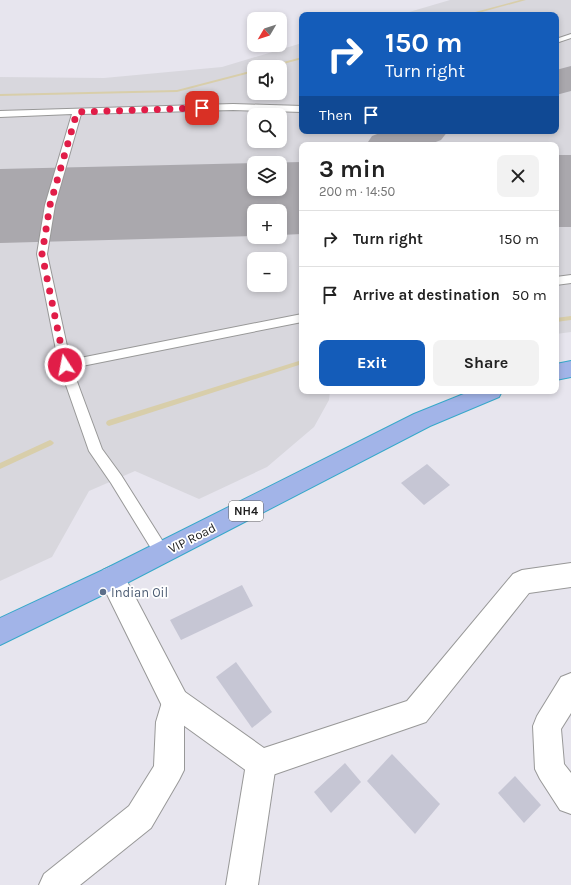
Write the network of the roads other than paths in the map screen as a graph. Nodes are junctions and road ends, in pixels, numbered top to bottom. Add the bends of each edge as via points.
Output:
1 (571, 36) edge
2 (559, 40) edge
3 (299, 109) edge
4 (77, 112) junction
5 (0, 114) edge
6 (571, 279) edge
7 (559, 281) edge
8 (299, 319) edge
9 (65, 365) junction
10 (571, 369) edge
11 (559, 371) edge
12 (485, 394) edge
13 (162, 553) junction
14 (571, 574) edge
15 (112, 578) junction
16 (0, 632) edge
17 (571, 687) edge
18 (175, 702) junction
19 (261, 764) junction
20 (571, 799) edge
21 (55, 885) edge
22 (242, 885) edge

1 - 2 lane
3 - 4 lane via 233,107
4 - 5 lane
4 - 9 lane via 50,205 42,254
6 - 7 lane
8 - 9 lane
9 - 13 lane via 96,450
10 - 11 highway
12 - 13 highway, VIP Road / NH4 via 422,420
13 - 15 highway, VIP Road / NH4
14 - 19 street via 522,582 416,712
15 - 16 highway, VIP Road / NH4
15 - 18 street
17 - 20 street via 547,726 550,768
18 - 19 street
18 - 21 street via 170,722 169,770 140,817
19 - 22 street

